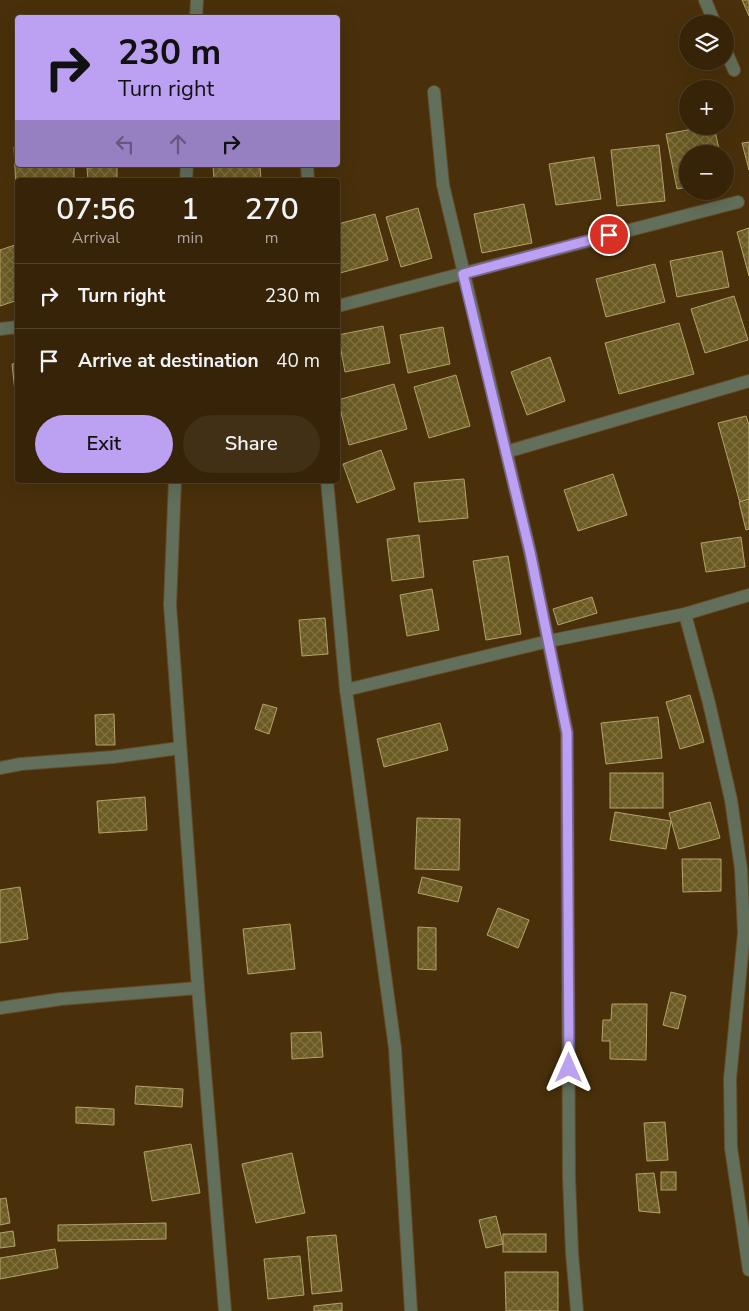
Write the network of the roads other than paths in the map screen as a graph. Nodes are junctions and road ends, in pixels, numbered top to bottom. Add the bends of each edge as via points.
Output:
1 (197, 0) edge
2 (705, 0) edge
3 (196, 15) edge
4 (711, 15) edge
5 (434, 92) dead end
6 (738, 202) dead end
7 (463, 274) junction
8 (340, 305) edge
9 (15, 327) edge
10 (0, 329) edge
11 (749, 381) edge
12 (506, 452) junction
13 (175, 483) edge
14 (327, 483) edge
15 (749, 595) edge
16 (685, 614) junction
17 (549, 641) junction
18 (346, 690) junction
19 (180, 748) junction
20 (0, 768) edge
21 (198, 988) junction
22 (0, 1008) edge
23 (745, 1221) edge
24 (749, 1270) edge
25 (225, 1311) edge
26 (412, 1311) edge
27 (577, 1311) edge

1 - 3 street
2 - 4 street
5 - 7 street via 443,184
6 - 7 street
7 - 8 street
7 - 12 street
9 - 10 street
11 - 12 street
12 - 17 street
13 - 19 street via 170,605
14 - 18 street
15 - 16 street
16 - 17 street
16 - 23 street via 732,800 741,869 744,933 730,1079 731,1148
17 - 18 street
17 - 27 street via 567,733 569,1178
18 - 26 street via 395,1048
19 - 20 street
19 - 21 street
21 - 22 street via 62,999
21 - 25 street
23 - 24 street

